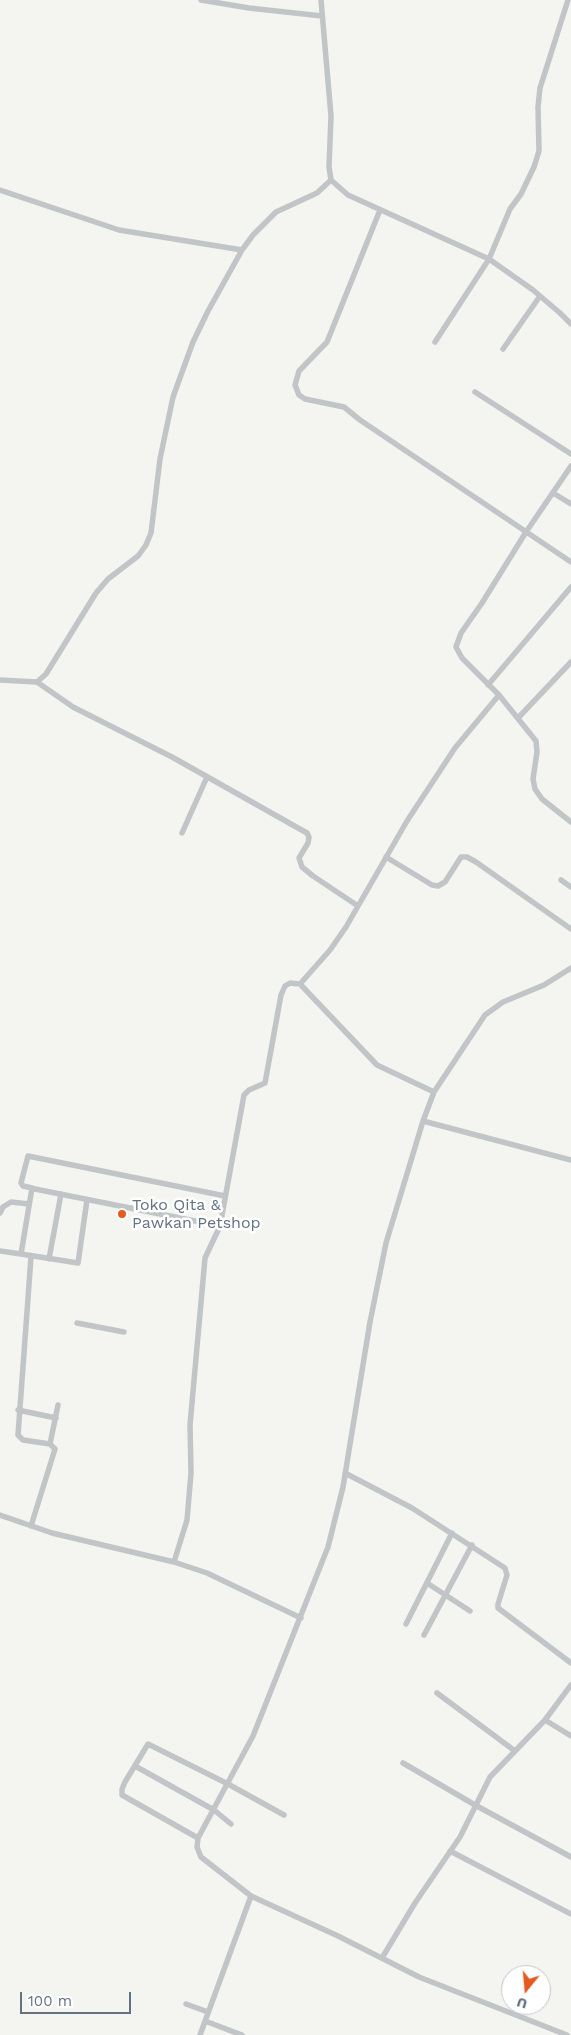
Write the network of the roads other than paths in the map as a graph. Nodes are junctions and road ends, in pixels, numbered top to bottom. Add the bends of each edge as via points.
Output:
1 (202, 0) edge
2 (321, 0) edge
3 (568, 0) edge
4 (322, 16) junction
5 (331, 180) junction
6 (0, 190) edge
7 (380, 210) junction
8 (242, 250) junction
9 (489, 259) junction
10 (540, 296) junction
11 (571, 324) edge
12 (435, 342) dead end
13 (503, 349) dead end
14 (475, 392) dead end
15 (571, 454) edge
16 (571, 466) edge
17 (553, 494) junction
18 (571, 504) edge
19 (526, 532) junction
20 (571, 562) edge
21 (571, 587) edge
22 (571, 662) edge
23 (0, 680) edge
24 (37, 682) junction
25 (488, 684) junction
26 (499, 695) junction
27 (518, 718) junction
28 (207, 777) junction
29 (571, 822) edge
30 (182, 833) dead end
31 (386, 858) junction
32 (561, 880) dead end
33 (571, 887) edge
34 (358, 906) junction
35 (571, 930) edge
36 (571, 968) edge
37 (300, 984) junction
38 (434, 1092) junction
39 (423, 1121) junction
40 (571, 1160) edge
41 (32, 1188) junction
42 (61, 1194) junction
43 (225, 1196) junction
44 (87, 1200) junction
45 (29, 1204) junction
46 (0, 1213) edge
47 (220, 1226) junction
48 (0, 1250) edge
49 (21, 1254) junction
50 (32, 1257) junction
51 (49, 1259) junction
52 (77, 1323) dead end
53 (124, 1332) dead end
54 (58, 1405) dead end
55 (18, 1410) junction
56 (56, 1418) junction
57 (50, 1444) junction
58 (345, 1474) junction
59 (0, 1515) edge
60 (31, 1526) junction
61 (452, 1533) junction
62 (472, 1546) junction
63 (174, 1562) junction
64 (427, 1583) junction
65 (445, 1596) junction
66 (470, 1611) dead end
67 (301, 1618) junction
68 (406, 1624) dead end
69 (424, 1635) dead end
70 (571, 1663) edge
71 (571, 1685) edge
72 (437, 1693) dead end
73 (546, 1720) junction
74 (571, 1736) edge
75 (515, 1750) junction
76 (403, 1762) dead end
77 (135, 1766) junction
78 (228, 1784) junction
79 (475, 1805) junction
80 (214, 1810) junction
81 (284, 1815) dead end
82 (230, 1824) dead end
83 (198, 1838) junction
84 (450, 1851) junction
85 (571, 1857) edge
86 (252, 1896) junction
87 (571, 1914) edge
88 (382, 1958) junction
89 (186, 2004) dead end
90 (208, 2012) junction
91 (205, 2021) junction
92 (200, 2035) edge
93 (242, 2035) edge
94 (567, 2035) edge

1 - 4 street
2 - 4 street
3 - 9 street via 540,88 539,151
4 - 5 street via 331,116
5 - 7 street via 348,195
5 - 8 street via 317,193 276,212
6 - 8 street via 120,230
7 - 9 street
7 - 19 street via 327,342 299,371 295,385 299,395 344,407
8 - 24 street via 193,342 173,397 158,468 151,533 146,544 138,556 108,579 96,593 46,674
9 - 10 street
9 - 12 street
10 - 11 street
10 - 13 street
14 - 15 street
16 - 17 street
17 - 18 street
17 - 19 street
19 - 20 street
19 - 25 street via 456,642 459,654
21 - 25 street
22 - 27 street
23 - 24 street
24 - 28 street via 73,707
25 - 26 street
26 - 27 street
26 - 31 street via 455,748
27 - 29 street via 536,741 535,789 542,799
28 - 30 street
28 - 34 street via 307,833 308,843 299,858 302,867
31 - 34 street
31 - 35 street via 438,886 445,882 460,857 467,857
32 - 33 street
34 - 37 street via 330,950
36 - 38 street via 485,1015
37 - 38 street via 377,1065
37 - 43 street via 290,983 281,995 265,1082 244,1095
38 - 39 street
39 - 40 street
39 - 58 street via 386,1243
41 - 42 street
41 - 43 street via 21,1183 28,1156
41 - 45 street
42 - 44 street
42 - 51 street
43 - 47 street
44 - 47 street
44 - 51 street via 78,1263
45 - 46 street via 11,1202
45 - 49 street
47 - 63 street via 205,1258 190,1426 187,1520
48 - 49 street
49 - 50 street
50 - 51 street
50 - 55 street
52 - 53 street
54 - 56 street
55 - 56 street
55 - 57 street via 18,1437
56 - 57 street
57 - 60 street via 55,1449
58 - 61 street via 412,1508
58 - 67 street via 328,1547
59 - 60 street
60 - 63 street
61 - 62 street
61 - 64 street
62 - 65 street
62 - 70 street via 506,1570 498,1608
63 - 67 street via 207,1573
64 - 65 street
64 - 68 street
65 - 66 street
65 - 69 street
67 - 78 street via 253,1736
71 - 73 street
72 - 75 street
73 - 74 street
73 - 75 street
75 - 79 street via 490,1777
76 - 79 street
77 - 78 street via 146,1745 151,1743
77 - 80 street
77 - 83 street via 122,1794
78 - 80 street
78 - 81 street
79 - 84 street
79 - 85 street
80 - 82 street
80 - 83 street
83 - 86 street via 200,1857
84 - 87 street
84 - 88 street
86 - 88 street
86 - 90 street
88 - 94 street via 419,1977
89 - 90 street
90 - 91 street
91 - 92 street
91 - 93 street

